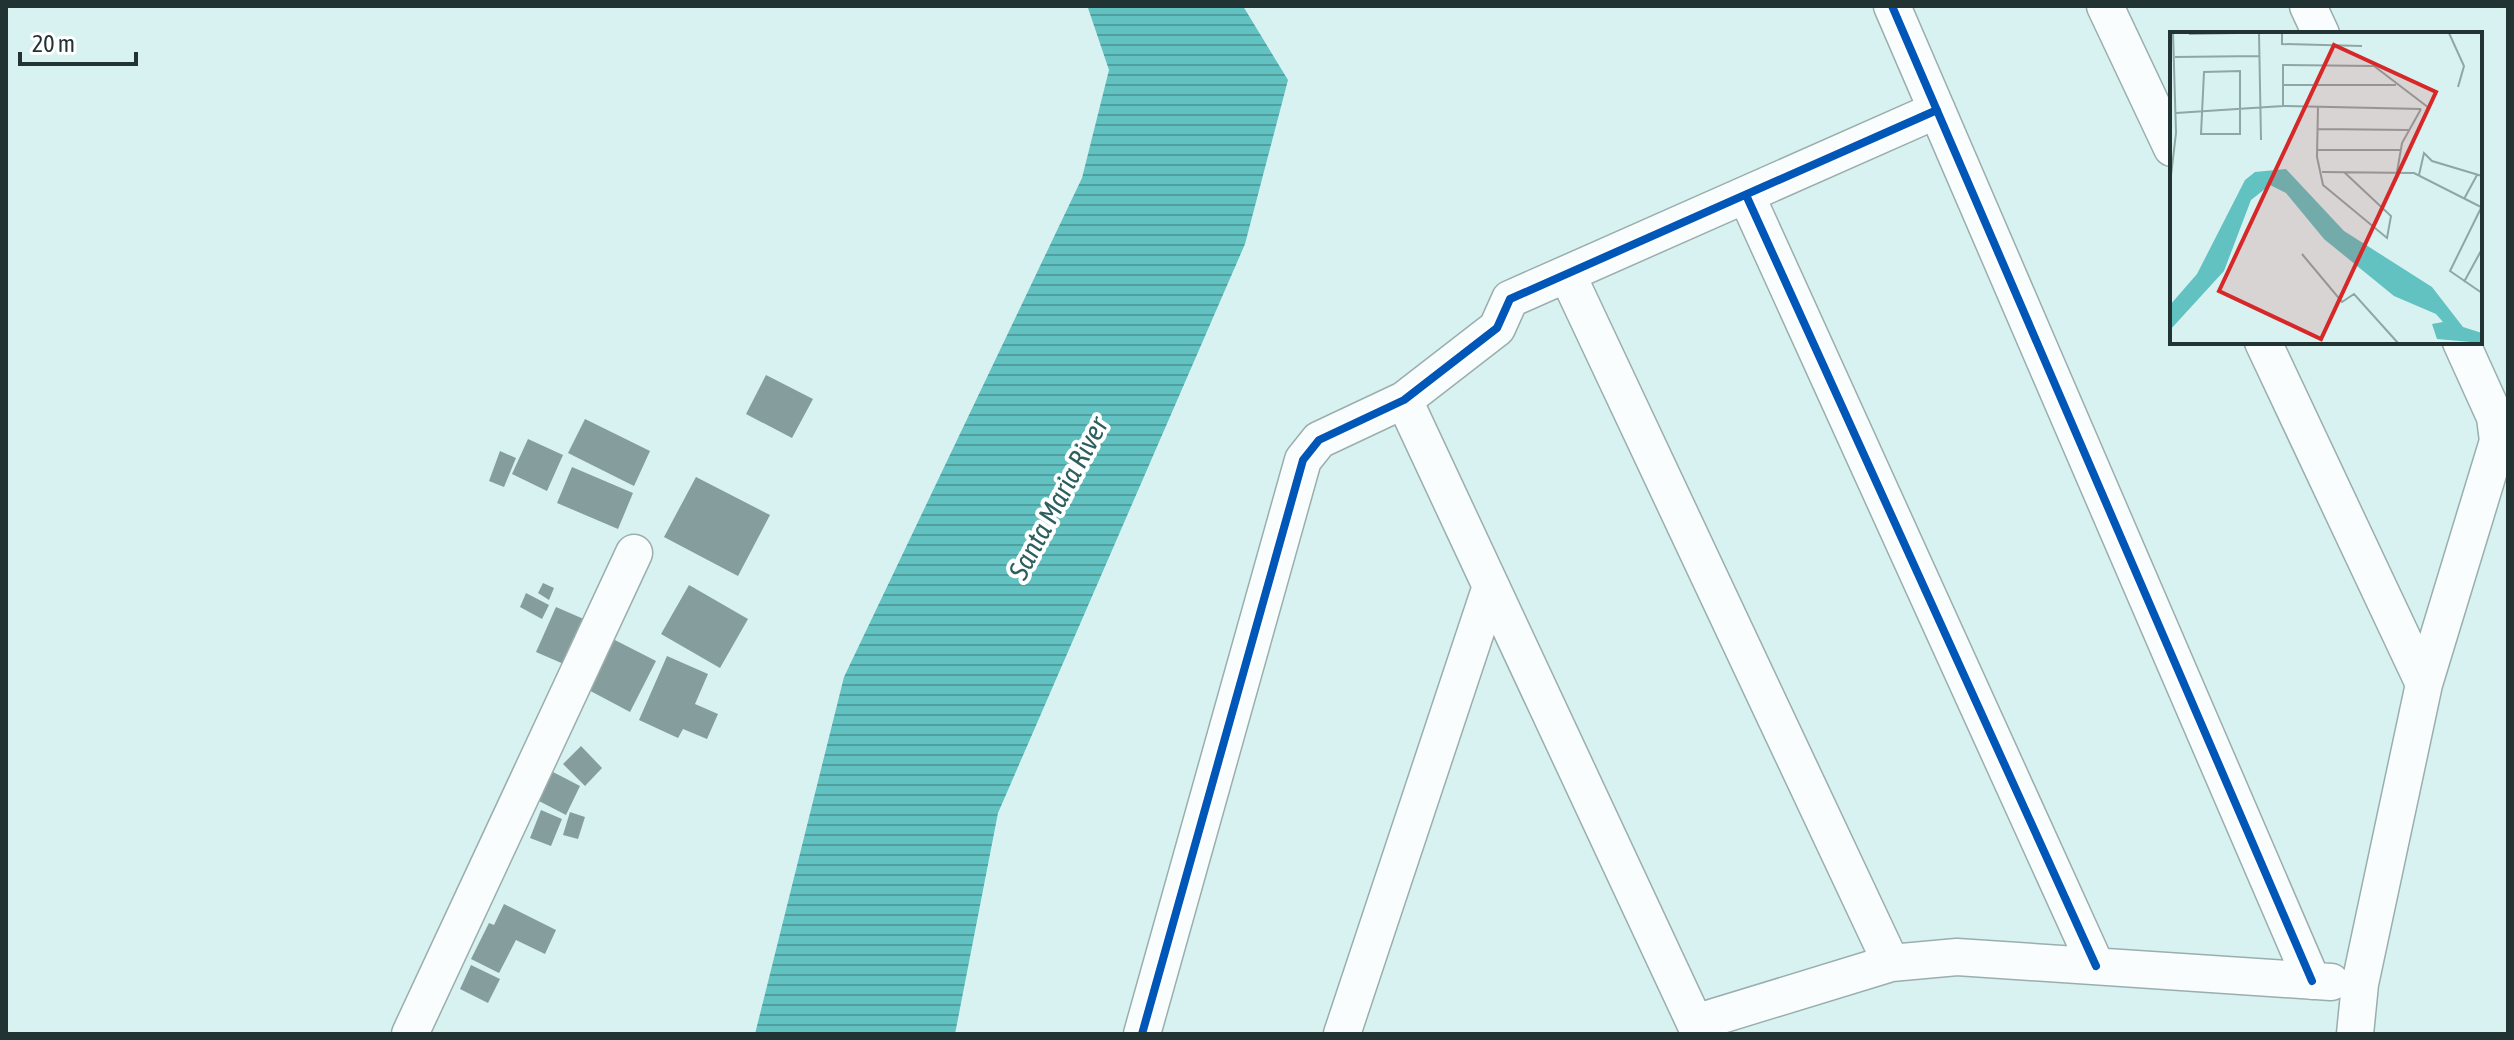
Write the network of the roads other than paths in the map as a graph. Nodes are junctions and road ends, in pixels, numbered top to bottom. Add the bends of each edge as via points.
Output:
1 (1892, 6) edge
2 (2105, 6) edge
3 (2308, 6) edge
4 (2320, 32) edge
5 (1937, 110) junction
6 (2170, 144) edge
7 (1746, 195) junction
8 (1567, 274) junction
9 (2264, 344) edge
10 (2462, 344) edge
11 (1404, 400) junction
12 (634, 553) dead end
13 (1491, 586) junction
14 (2424, 684) junction
15 (1891, 963) junction
16 (2096, 966) junction
17 (2312, 981) junction
18 (2360, 984) junction
19 (1698, 1029) edge
20 (410, 1034) edge
21 (1142, 1034) edge
22 (1342, 1034) edge
23 (2355, 1034) edge

1 - 5 street
2 - 6 street
3 - 4 street
5 - 7 street
5 - 17 street
7 - 8 street
7 - 16 street
8 - 11 street via 1510,299 1497,328
8 - 15 street
9 - 14 street
10 - 14 street via 2495,417 2498,441
11 - 13 street
11 - 21 street via 1319,440 1303,460
12 - 20 street
13 - 19 street
13 - 22 street
14 - 18 street
15 - 16 street via 1957,957
15 - 19 street
16 - 17 street
17 - 18 street
18 - 23 street

